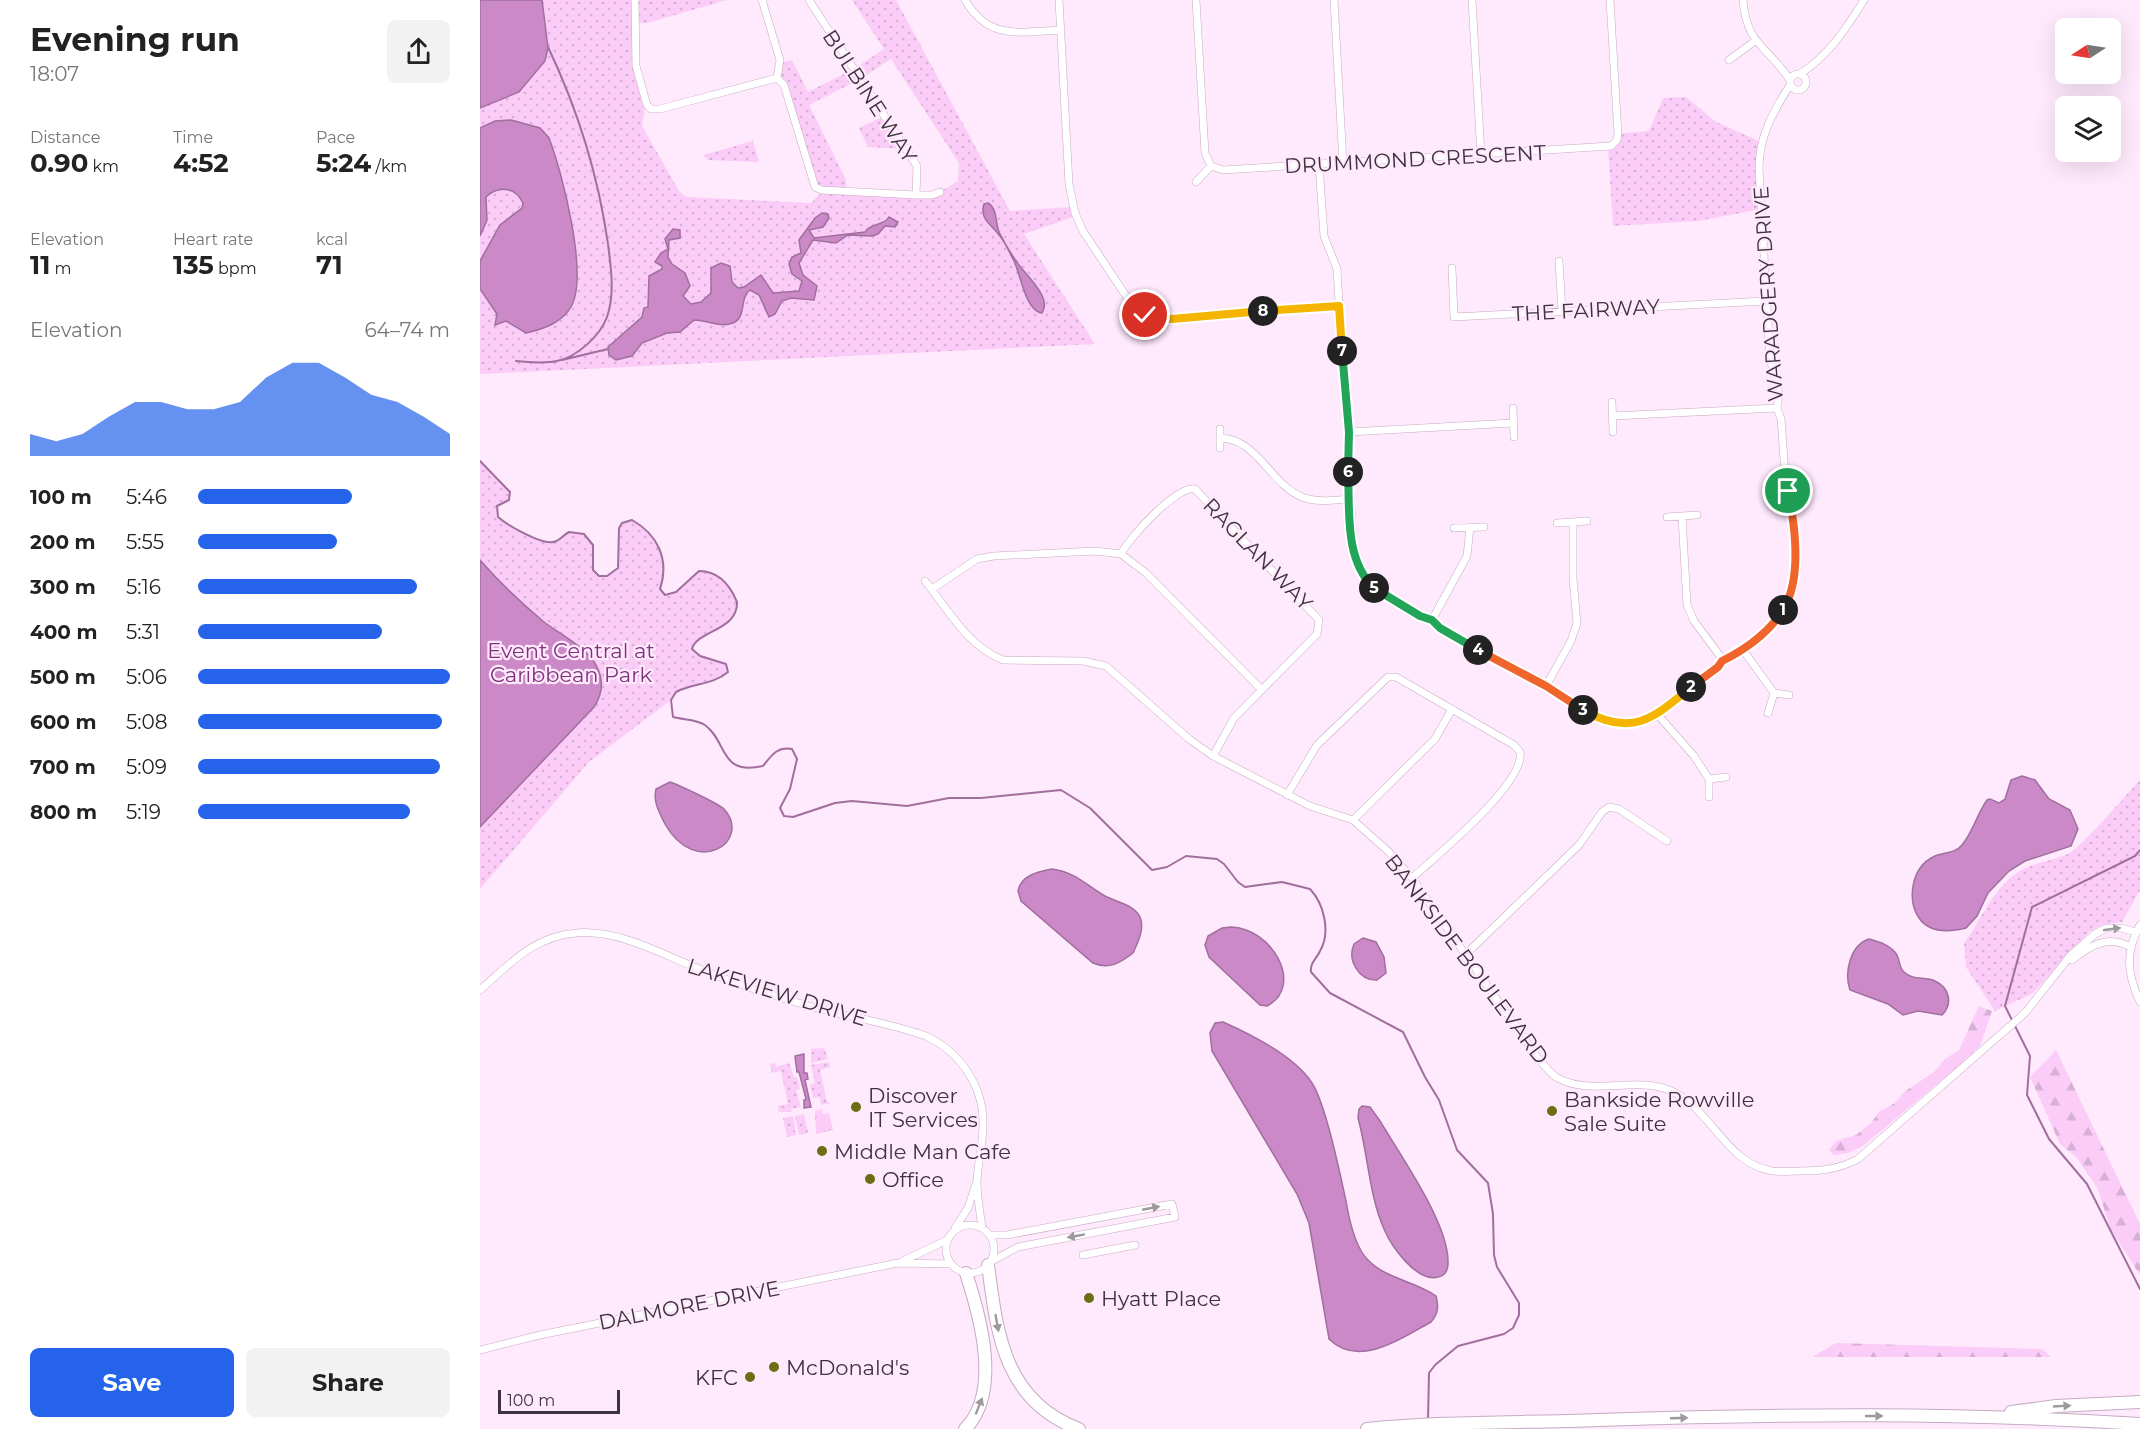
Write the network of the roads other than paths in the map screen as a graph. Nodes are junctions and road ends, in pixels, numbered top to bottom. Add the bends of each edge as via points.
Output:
1 (635, 0) edge
2 (762, 0) edge
3 (809, 0) edge
4 (965, 0) edge
5 (1059, 0) edge
6 (1196, 0) edge
7 (1334, 0) edge
8 (1472, 0) edge
9 (1611, 0) edge
10 (1743, 0) edge
11 (1864, 0) edge
12 (1061, 30) junction
13 (1755, 41) junction
14 (1730, 60) dead end
15 (1779, 64) junction
16 (1815, 65) junction
17 (1798, 74) junction
18 (777, 78) junction
19 (1807, 81) junction
20 (1792, 85) junction
21 (1481, 155) junction
22 (1343, 163) junction
23 (1319, 165) junction
24 (1211, 166) junction
25 (1196, 182) dead end
26 (940, 192) dead end
27 (916, 195) junction
28 (1559, 261) dead end
29 (1452, 268) dead end
30 (1766, 301) junction
31 (1339, 306) junction
32 (1562, 311) junction
33 (1612, 402) dead end
34 (1513, 408) dead end
35 (1777, 408) junction
36 (1612, 416) junction
37 (1513, 423) junction
38 (1220, 429) dead end
39 (1349, 432) junction
40 (1613, 432) dead end
41 (1514, 437) dead end
42 (1220, 438) junction
43 (1220, 448) dead end
44 (1350, 499) junction
45 (1697, 515) dead end
46 (1682, 516) junction
47 (1668, 517) dead end
48 (1587, 521) dead end
49 (1573, 522) junction
50 (1557, 523) dead end
51 (1470, 527) junction
52 (1484, 527) dead end
53 (1454, 528) dead end
54 (1121, 554) junction
55 (925, 580) dead end
56 (932, 589) junction
57 (1432, 620) junction
58 (1743, 650) junction
59 (1723, 660) junction
60 (1546, 686) junction
61 (1261, 689) junction
62 (1774, 693) junction
63 (1789, 695) dead end
64 (1452, 709) junction
65 (1768, 713) dead end
66 (1658, 715) junction
67 (1214, 756) junction
68 (1726, 777) dead end
69 (1709, 779) junction
70 (1287, 795) junction
71 (1709, 797) dead end
72 (1353, 820) junction
73 (1667, 841) dead end
74 (1412, 878) junction
75 (2138, 929) edge
76 (2130, 947) junction
77 (1466, 955) junction
78 (2060, 969) junction
79 (480, 990) edge
80 (2140, 1002) edge
81 (977, 1181) junction
82 (1109, 1216) junction
83 (982, 1228) junction
84 (1112, 1230) junction
85 (952, 1232) junction
86 (990, 1235) junction
87 (947, 1240) junction
88 (1135, 1245) dead end
89 (1083, 1255) dead end
90 (898, 1263) junction
91 (989, 1263) junction
92 (951, 1264) junction
93 (966, 1273) junction
94 (480, 1350) edge
95 (2140, 1402) edge
96 (1983, 1417) junction
97 (2140, 1424) edge
98 (965, 1429) edge
99 (1079, 1429) edge
100 (1367, 1429) edge

1 - 18 street via 637,69 651,109
2 - 18 street via 780,60
3 - 27 street, BULBINE WAY via 916,166
4 - 12 street via 976,17 992,28 1010,32
5 - 12 street
6 - 24 street via 1205,153
7 - 22 street
8 - 21 street
9 - 21 street, DRUMMOND CRESCENT via 1617,140 1603,149
10 - 13 street via 1746,26
11 - 16 street via 1840,38
12 - 31 street via 1071,200 1083,231 1132,305 1149,317 1166,319
13 - 14 street
13 - 15 street
15 - 17 street
15 - 20 street
16 - 17 street
16 - 19 street
17 - 19 street
17 - 20 street
18 - 27 street via 784,85 815,187
19 - 20 street via 1804,88
20 - 30 street, WARADGERY DRIVE via 1767,124 1759,153
21 - 22 street, DRUMMOND CRESCENT
22 - 23 street, DRUMMOND CRESCENT
23 - 24 street, DRUMMOND CRESCENT via 1223,170
23 - 31 street, WARADGERY DRIVE via 1322,226 1336,264
24 - 25 street
26 - 27 street
28 - 32 street
29 - 32 street, THE FAIRWAY via 1454,317
30 - 32 street, THE FAIRWAY
30 - 35 street, WARADGERY DRIVE via 1770,362 1779,398
31 - 39 street, WARADGERY DRIVE
33 - 36 street
34 - 37 street
35 - 36 street
35 - 58 street, WARADGERY DRIVE via 1793,515 1794,582 1779,616
36 - 40 street
37 - 39 street
37 - 41 street
38 - 42 street
39 - 44 street, WARADGERY DRIVE
42 - 43 street
42 - 44 street via 1240,441 1300,496 1315,500
44 - 57 street, WARADGERY DRIVE via 1353,555 1363,576 1383,595
45 - 46 street
46 - 47 street
46 - 59 street via 1687,605
48 - 49 street
49 - 50 street
49 - 60 street via 1577,623
51 - 52 street
51 - 53 street
51 - 57 street via 1467,556
54 - 56 street via 1095,551 977,559
54 - 61 street via 1146,573
54 - 61 street, RAGLAN WAY via 1139,530 1180,491 1191,488 1199,492 1317,615 1317,634
55 - 56 street, BANKSIDE BOULEVARD
56 - 67 street, BANKSIDE BOULEVARD via 970,639 991,655 1003,660 1083,661 1106,666
57 - 60 street, WARADGERY DRIVE
58 - 59 street, WARADGERY DRIVE
58 - 62 street
59 - 66 street, WARADGERY DRIVE
60 - 66 street, WARADGERY DRIVE via 1603,719 1633,722
61 - 67 street via 1234,718
62 - 63 street
62 - 65 street
64 - 70 street via 1396,677 1388,677 1317,745
64 - 72 street via 1435,740
64 - 74 street via 1514,745 1520,752 1520,764 1498,798
66 - 69 street
67 - 70 street, BANKSIDE BOULEVARD
68 - 69 street
69 - 71 street
70 - 72 street, BANKSIDE BOULEVARD
72 - 74 street, BANKSIDE BOULEVARD
73 - 77 street via 1619,809 1609,807 1579,845
74 - 77 street, BANKSIDE BOULEVARD
75 - 76 street
78 -> 75 street, BANKSIDE BOULEVARD via 2095,934 2107,928
76 - 78 street, BANKSIDE BOULEVARD via 2118,941 2099,943
76 - 80 street via 2129,972
77 - 78 street, BANKSIDE BOULEVARD via 1540,1061 1556,1076 1572,1084 1657,1086 1672,1091 1690,1103 1750,1163 1769,1171 1820,1171 1858,1160 2025,1013
79 - 81 street, LAKEVIEW DRIVE via 531,946 566,934 593,933 620,938 801,1003 926,1036 959,1061 980,1098 983,1125
81 - 83 street, LAKEVIEW DRIVE
81 - 85 street, LAKEVIEW DRIVE via 968,1208
82 - 84 street
82 -> 84 street via 1172,1204 1175,1217
82 - 86 street
83 - 85 street via 963,1225
83 - 86 street
84 -> 91 street via 1018,1247
85 - 87 street
86 - 91 street via 994,1248
87 - 90 street, DALMORE DRIVE
87 - 92 street
88 - 89 street
90 - 92 street, DALMORE DRIVE
90 - 94 street, DALMORE DRIVE
91 - 93 street via 978,1272
91 -> 99 highway via 998,1332 1012,1372 1033,1401
92 - 93 street
98 -> 93 highway via 979,1408 986,1380 976,1307
96 -> 95 highway via 2056,1406
96 - 97 highway
100 -> 96 highway via 1736,1416

